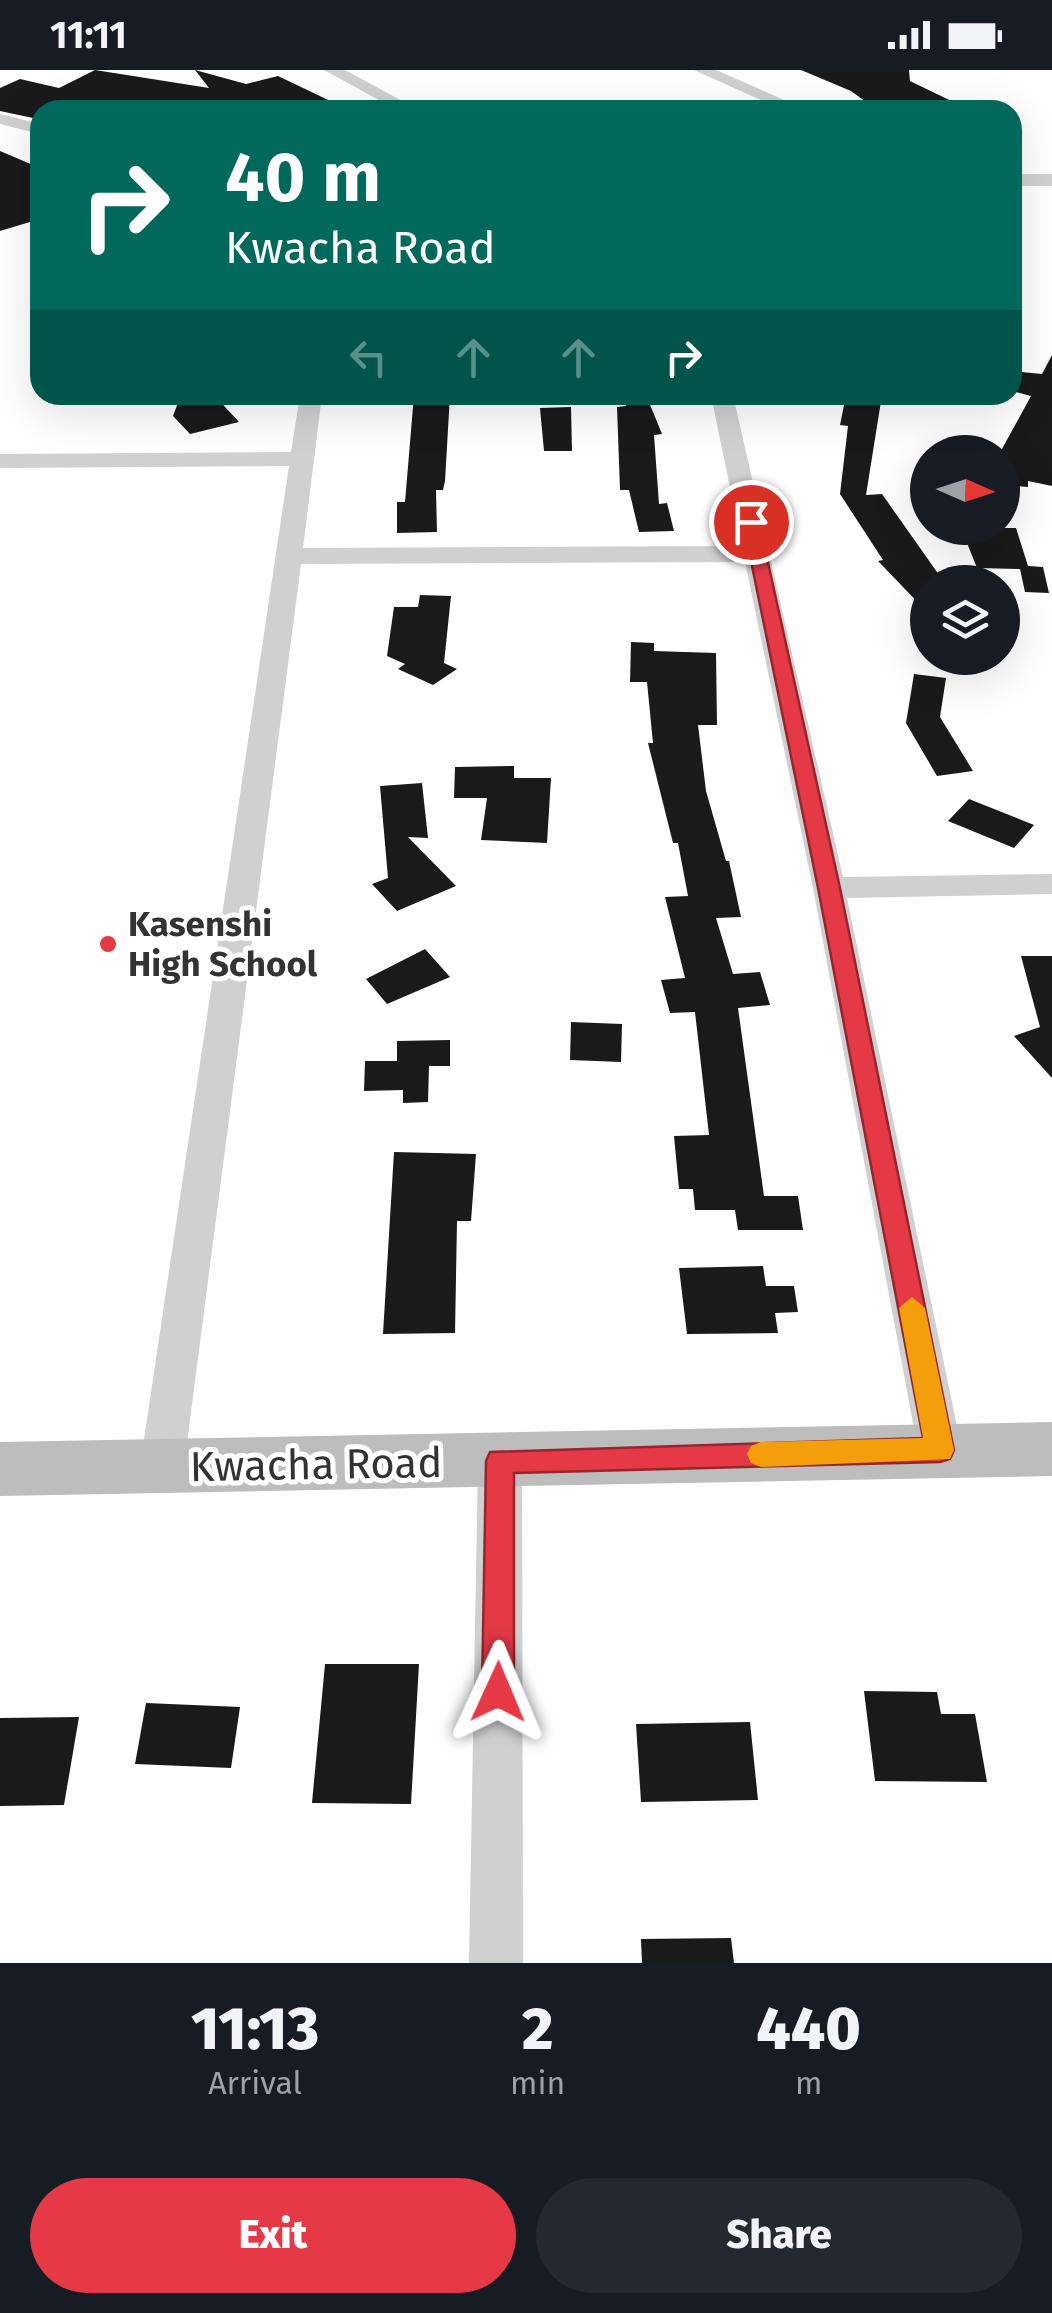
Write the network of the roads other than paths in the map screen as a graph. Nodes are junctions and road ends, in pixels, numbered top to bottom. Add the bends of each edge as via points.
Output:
1 (332, 70) edge
2 (702, 70) edge
3 (390, 100) edge
4 (774, 100) edge
5 (0, 120) edge
6 (30, 127) edge
7 (1022, 180) edge
8 (1052, 180) edge
9 (309, 405) edge
10 (724, 405) edge
11 (299, 459) junction
12 (0, 462) edge
13 (758, 554) junction
14 (290, 556) junction
15 (1052, 884) edge
16 (829, 888) junction
17 (1052, 1449) edge
18 (940, 1450) junction
19 (500, 1461) junction
20 (162, 1466) junction
21 (0, 1469) edge
22 (496, 1963) edge

1 - 3 street
2 - 4 street
5 - 6 street
7 - 8 street
9 - 11 street
10 - 13 street
11 - 12 street
11 - 14 street
13 - 14 street
13 - 16 street
14 - 20 street
15 - 16 street
16 - 18 street
17 - 18 main road, Kwacha Road
18 - 19 main road, Kwacha Road
19 - 20 main road, Kwacha Road
19 - 22 street
20 - 21 main road, Kwacha Road

